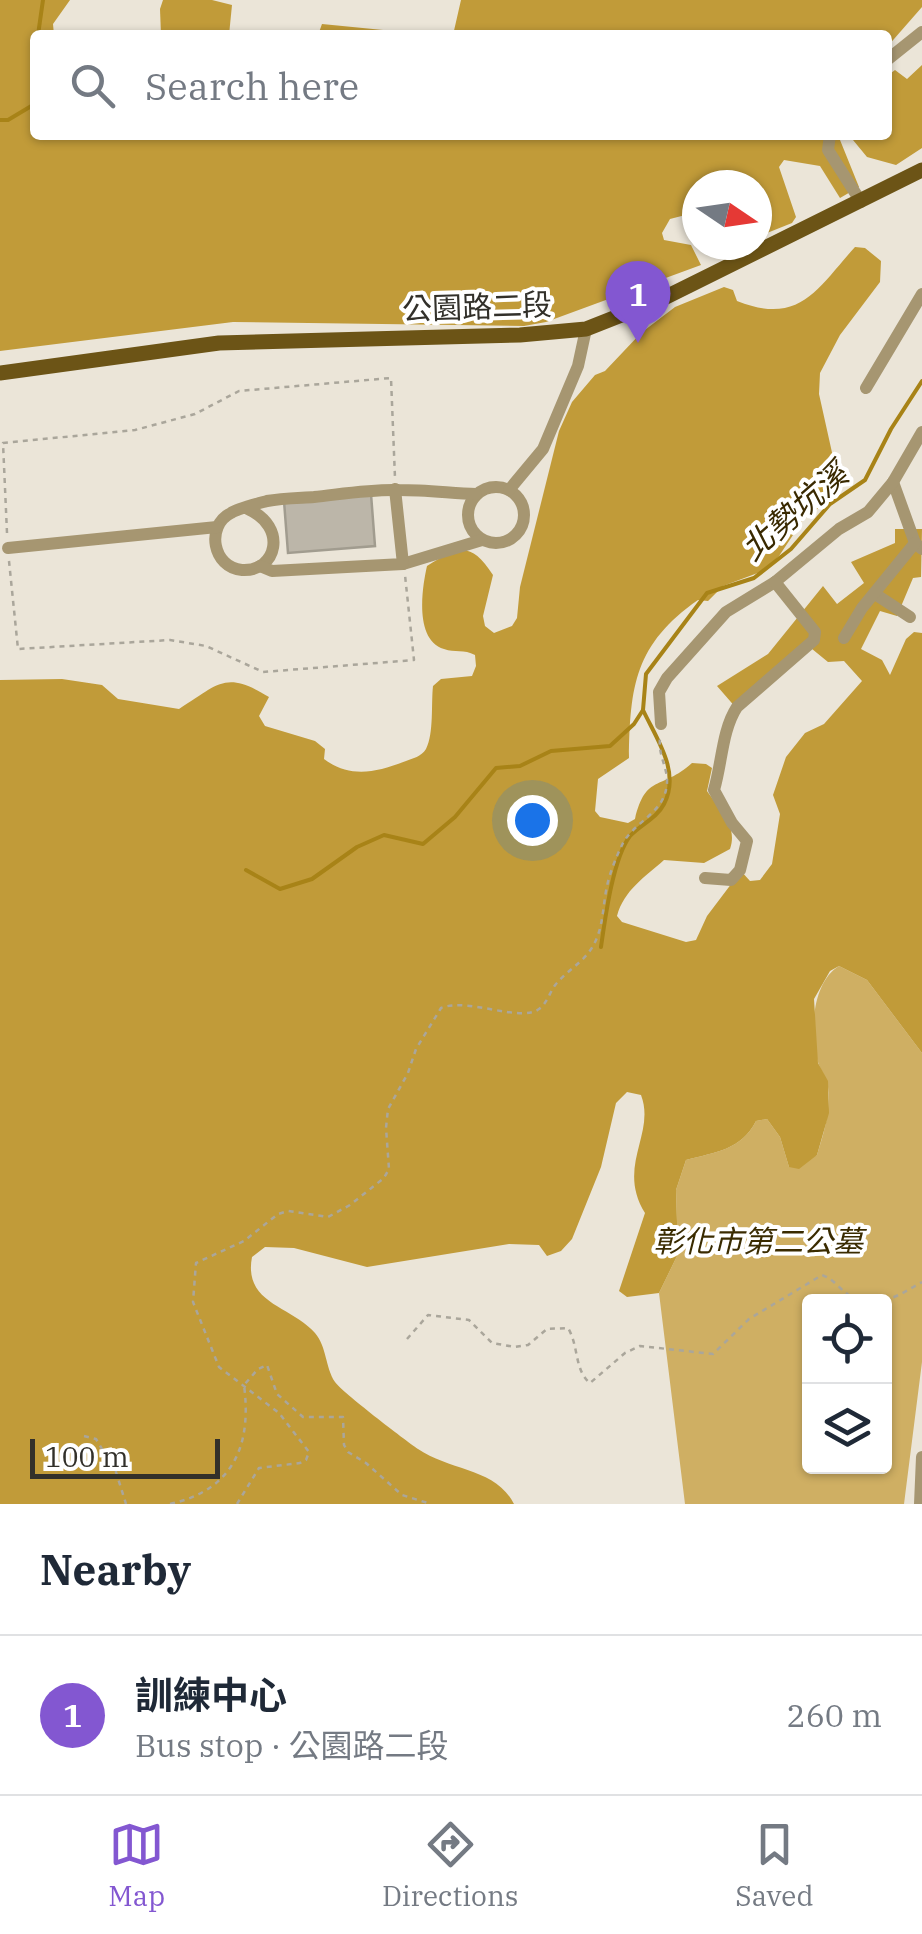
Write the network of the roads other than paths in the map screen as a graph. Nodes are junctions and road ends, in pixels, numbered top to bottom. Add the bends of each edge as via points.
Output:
1 (922, 32) edge
2 (892, 56) edge
3 (829, 140) edge
4 (922, 170) edge
5 (860, 202) junction
6 (922, 294) edge
7 (586, 328) junction
8 (0, 374) edge
9 (866, 388) dead end
10 (922, 432) edge
11 (892, 482) junction
12 (395, 490) junction
13 (509, 490) junction
14 (476, 494) junction
15 (248, 509) junction
16 (217, 527) junction
17 (482, 540) junction
18 (919, 546) edge
19 (8, 548) road end
20 (403, 564) junction
21 (260, 566) junction
22 (775, 582) junction
23 (874, 594) junction
24 (910, 616) dead end
25 (844, 638) dead end
26 (661, 724) road end
27 (705, 878) dead end
28 (922, 1458) edge
29 (920, 1504) edge

1 - 2 street
3 - 5 street via 828,150
4 - 5 main road, 公園路二段
5 - 7 main road, 公園路二段 via 662,300
6 - 9 street
7 - 8 main road, 公園路二段 via 218,343
7 - 13 street via 578,366 543,449
10 - 11 street
11 - 18 street
11 - 22 street via 868,512
12 - 14 street
12 - 15 street via 264,501
12 - 20 street
13 - 14 street via 492,486
13 - 17 street via 522,502 524,520 516,536 500,543
14 - 17 street via 468,510 470,527
15 - 16 street via 229,513
15 - 21 street via 265,517 274,533 272,552
16 - 19 street
16 - 21 street via 215,546 224,562 241,570
17 - 20 street
18 - 23 street
20 - 21 street via 272,571
22 - 26 street via 726,612 667,678 659,692
22 - 27 street via 814,640 728,720 714,790 747,841 731,880
23 - 24 street
23 - 25 street
28 - 29 street

